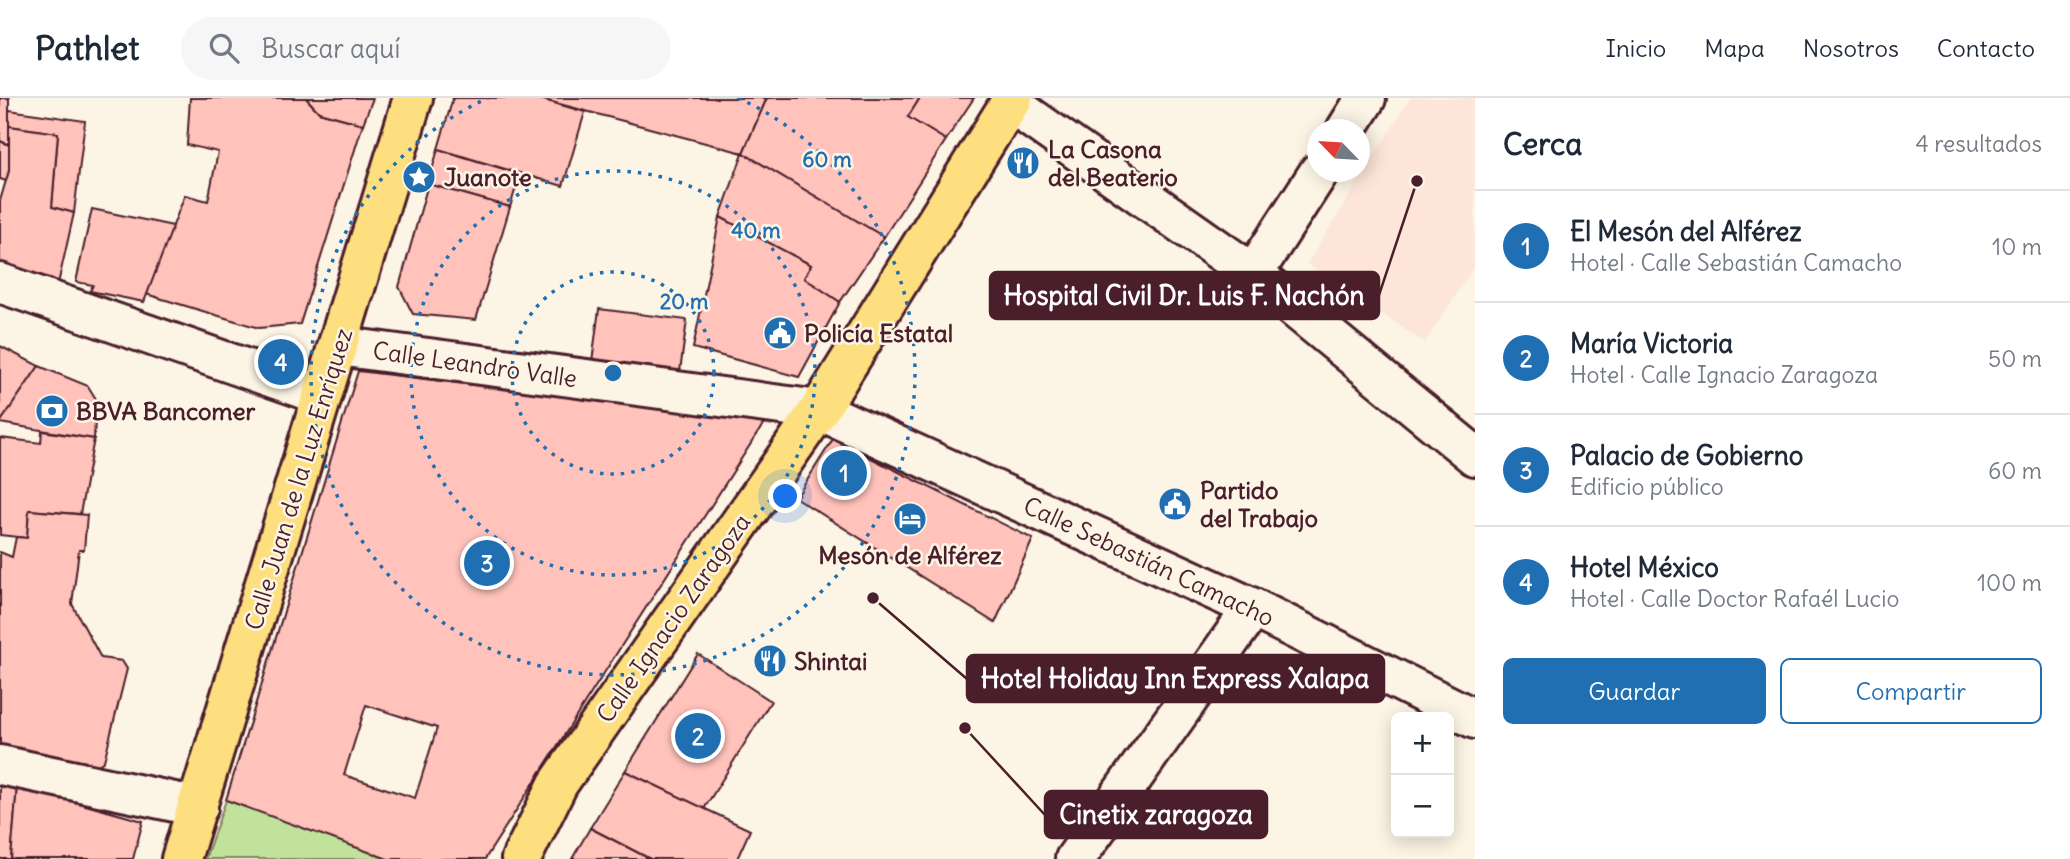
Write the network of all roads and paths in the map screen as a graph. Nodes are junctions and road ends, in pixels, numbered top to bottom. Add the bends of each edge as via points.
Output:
1 (413, 98) edge
2 (1366, 98) edge
3 (1011, 100) edge
4 (1353, 119) edge
5 (1313, 182) edge
6 (1253, 274) junction
7 (0, 283) edge
8 (338, 346) junction
9 (322, 395) junction
10 (819, 410) junction
11 (1475, 456) edge
12 (1252, 608) junction
13 (1475, 719) edge
14 (0, 765) edge
15 (198, 807) junction
16 (181, 859) edge
17 (521, 859) edge
18 (1075, 859) edge

1 - 8 main road, Calle Juan de la Luz Enríquez
2 - 4 street
3 - 6 street
3 - 10 main road, Calle Ignacio Zaragoza
5 - 6 street
6 - 11 street
7 - 9 street
8 - 9 main road, Calle Juan de la Luz Enríquez
8 - 10 street, Calle Leandro Valle
9 - 15 main road, Calle Juan de la Luz Enríquez
10 - 12 street, Calle Sebastián Camacho
10 - 17 main road, Calle Ignacio Zaragoza via 558,784
12 - 13 street, Calle Sebastián Camacho
12 - 18 street
14 - 15 street
15 - 16 main road, Calle Juan de la Luz Enríquez

